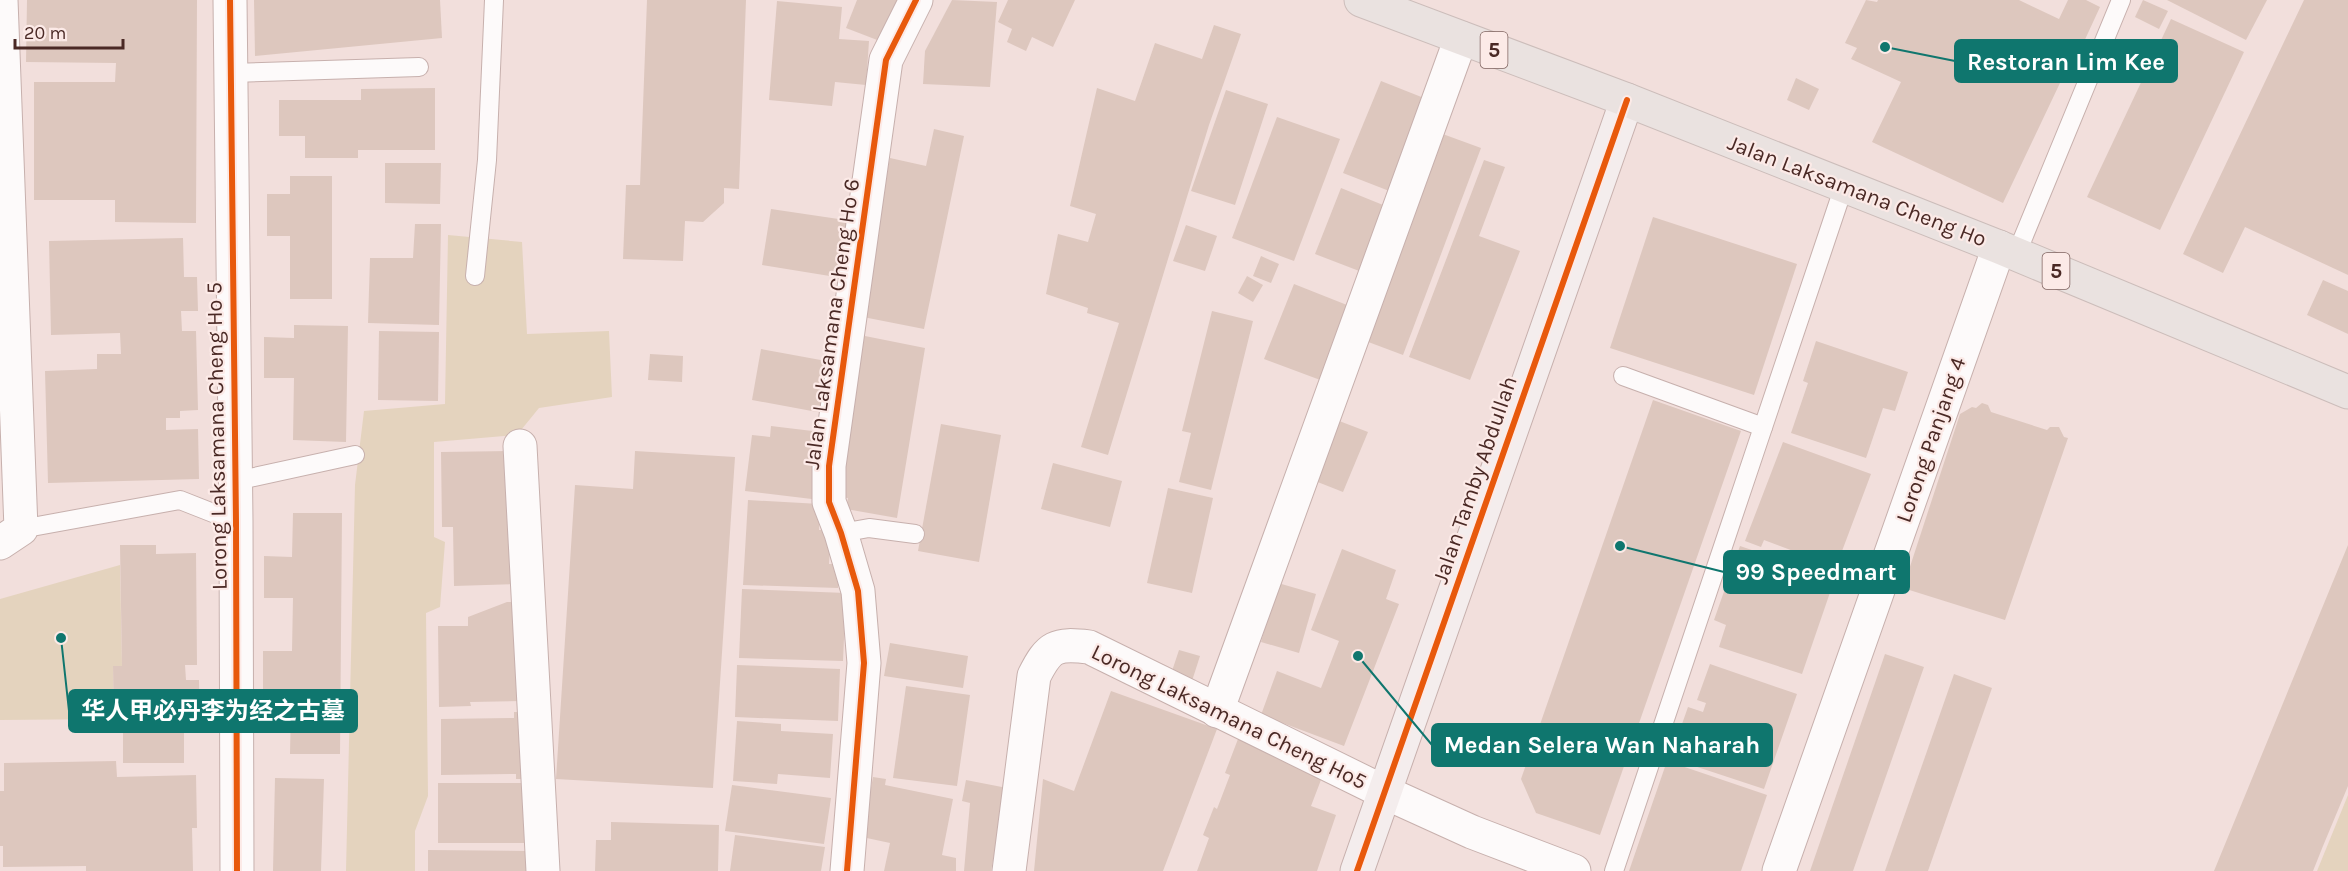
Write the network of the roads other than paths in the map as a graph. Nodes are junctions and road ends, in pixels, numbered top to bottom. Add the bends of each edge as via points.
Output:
1 (2, 0) edge
2 (230, 0) edge
3 (494, 0) edge
4 (916, 0) edge
5 (1361, 0) edge
6 (2121, 0) edge
7 (1461, 38) junction
8 (419, 67) dead end
9 (231, 73) junction
10 (1627, 100) junction
11 (1844, 186) junction
12 (2007, 251) junction
13 (475, 276) dead end
14 (1623, 376) dead end
15 (2348, 392) edge
16 (1763, 427) junction
17 (520, 446) dead end
18 (355, 455) dead end
19 (236, 481) junction
20 (236, 522) junction
21 (841, 533) junction
22 (915, 534) dead end
23 (10, 536) edge
24 (1217, 711) junction
25 (1384, 792) junction
26 (237, 871) edge
27 (543, 871) edge
28 (847, 871) edge
29 (1009, 871) edge
30 (1357, 871) edge
31 (1574, 871) edge
32 (1614, 871) edge
33 (1779, 871) edge

1 - 23 street
2 - 9 street, Lorong Laksamana Cheng Ho 5
3 - 13 lane via 487,160
4 - 21 street, Jalan Laksamana Cheng Ho 6 via 886,60 829,466 829,502
5 - 7 main road, Jalan Laksamana Cheng Ho / 5
6 - 12 lane
7 - 10 main road, Jalan Laksamana Cheng Ho / 5
7 - 24 street
8 - 9 lane
9 - 19 street, Lorong Laksamana Cheng Ho 5
10 - 11 main road, Jalan Laksamana Cheng Ho / 5
10 - 25 street, Jalan Tamby Abdullah
11 - 12 main road, Jalan Laksamana Cheng Ho / 5
11 - 16 lane
12 - 15 main road, Jalan Laksamana Cheng Ho / 5
12 - 33 street, Lorong Panjang 4
14 - 16 lane
16 - 32 lane
17 - 27 street
18 - 19 lane
19 - 20 street, Lorong Laksamana Cheng Ho 5
20 - 23 lane via 180,500
20 - 26 street, Lorong Laksamana Cheng Ho 5
21 - 22 lane via 869,528
21 - 28 street, Jalan Laksamana Cheng Ho 6 via 858,591 864,663
24 - 25 street, Lorong Laksamana Cheng Ho5
24 - 29 street, Lorong Laksamana Cheng Ho5 via 1089,647 1065,644 1045,655 1034,676
25 - 30 street, Jalan Tamby Abdullah
25 - 31 street, Lorong Laksamana Cheng Ho5 via 1472,832

